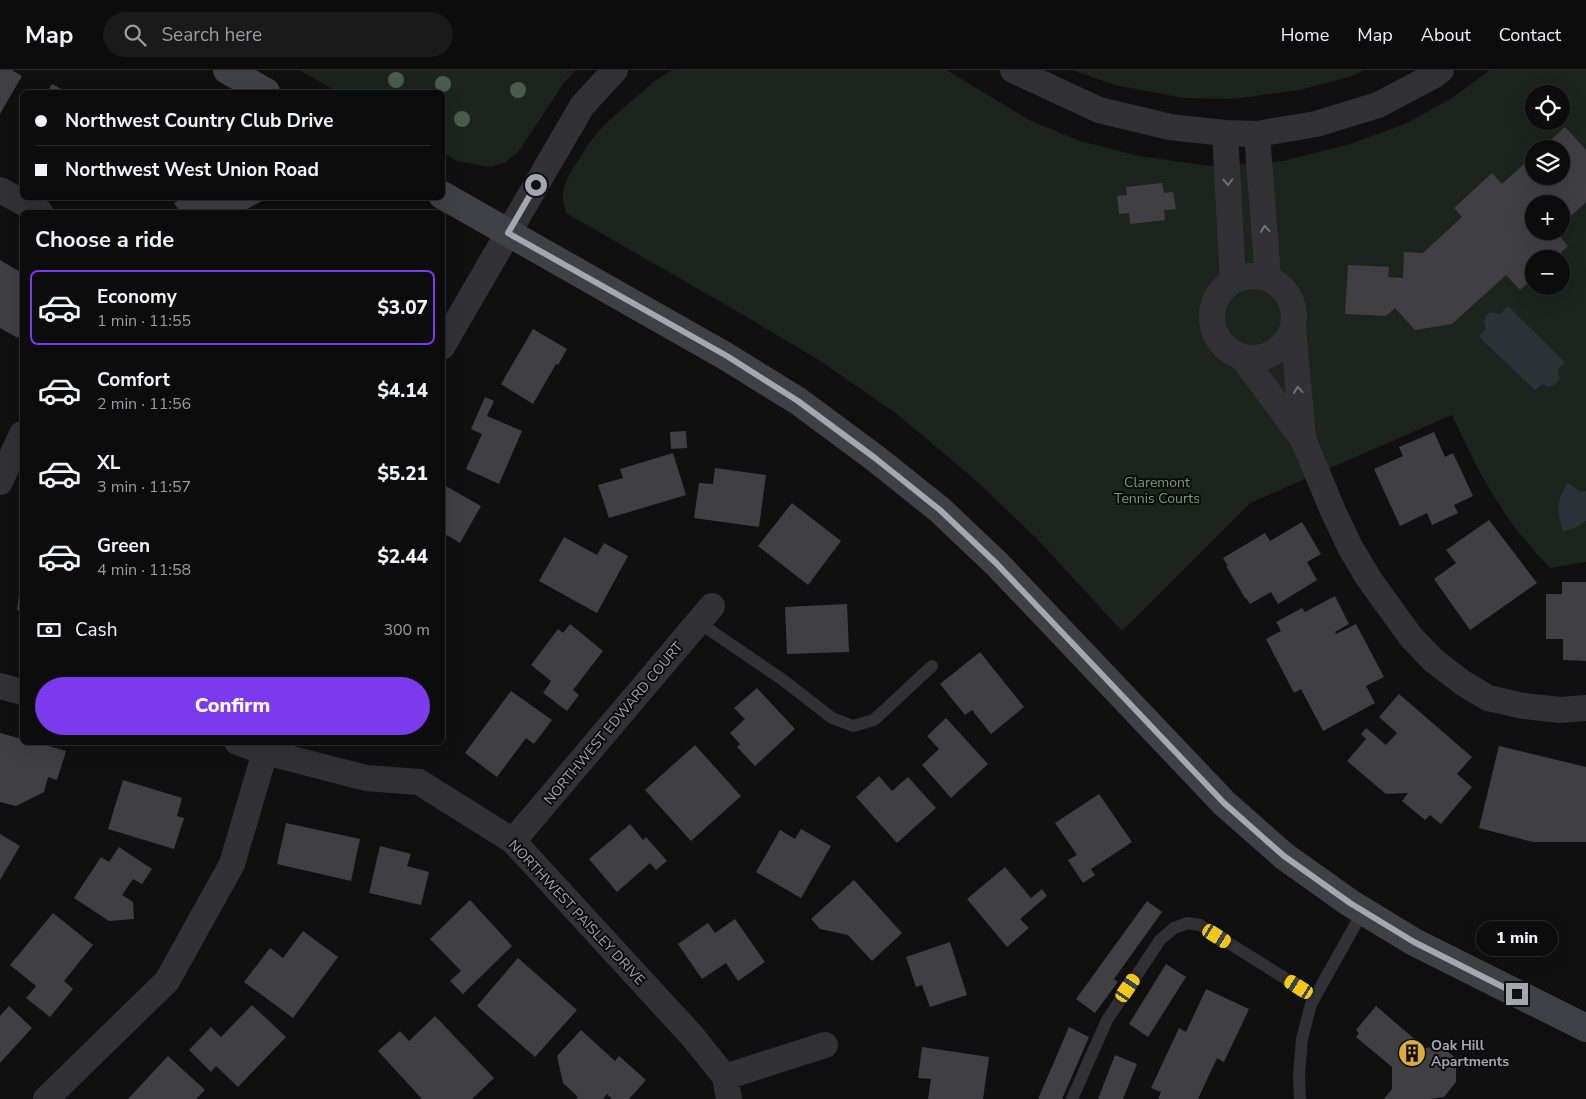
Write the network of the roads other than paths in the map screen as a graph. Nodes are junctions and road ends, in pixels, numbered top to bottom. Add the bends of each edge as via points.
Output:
1 (227, 70) edge
2 (615, 70) edge
3 (1013, 70) edge
4 (1441, 70) edge
5 (262, 90) edge
6 (1225, 133) junction
7 (1257, 134) junction
8 (0, 190) edge
9 (445, 197) edge
10 (36, 210) edge
11 (508, 233) junction
12 (1268, 278) junction
13 (1233, 281) junction
14 (1293, 328) junction
15 (445, 342) edge
16 (1242, 356) junction
17 (20, 438) edge
18 (1303, 439) junction
19 (0, 482) edge
20 (705, 614) joint
21 (932, 666) dead end
22 (0, 686) edge
23 (20, 691) edge
24 (1586, 708) edge
25 (267, 747) edge
26 (513, 841) junction
27 (1363, 911) junction
28 (1315, 997) junction
29 (1586, 1028) edge
30 (825, 1046) dead end
31 (727, 1088) edge
32 (46, 1099) edge
33 (1072, 1099) edge
34 (1300, 1099) edge

1 - 5 main road
2 - 11 street via 582,106
3 - 6 street via 1099,110 1170,127
4 - 7 street via 1378,105 1316,124
6 - 7 street
6 -> 13 street
12 -> 7 street
8 - 10 street
9 - 11 main road
11 - 15 street
11 - 27 main road via 727,356 798,401 911,487 997,564 1224,803 1284,856
12 - 13 street via 1248,276
12 - 14 street via 1289,297 1294,312
13 - 16 street via 1213,306 1212,322 1217,337 1228,349
14 - 16 street via 1285,343 1273,353 1258,358
18 -> 14 street
16 - 18 street
17 - 19 street
18 - 24 street via 1350,547 1411,637 1434,661 1488,698 1560,710
20 - 21 lane via 832,718 853,726 874,720
20 - 26 street, NORTHWEST EDWARD COURT
22 - 23 street
25 - 26 street, NORTHWEST PAISLEY DRIVE via 366,778 419,782
25 - 32 street via 232,864 166,981
26 - 31 street, NORTHWEST PAISLEY DRIVE via 693,1037
27 - 28 lane
27 - 29 main road via 1414,942
28 - 33 lane via 1200,925 1188,923 1174,928 1160,940 1107,1020
28 - 34 lane via 1302,1040
30 - 31 street

